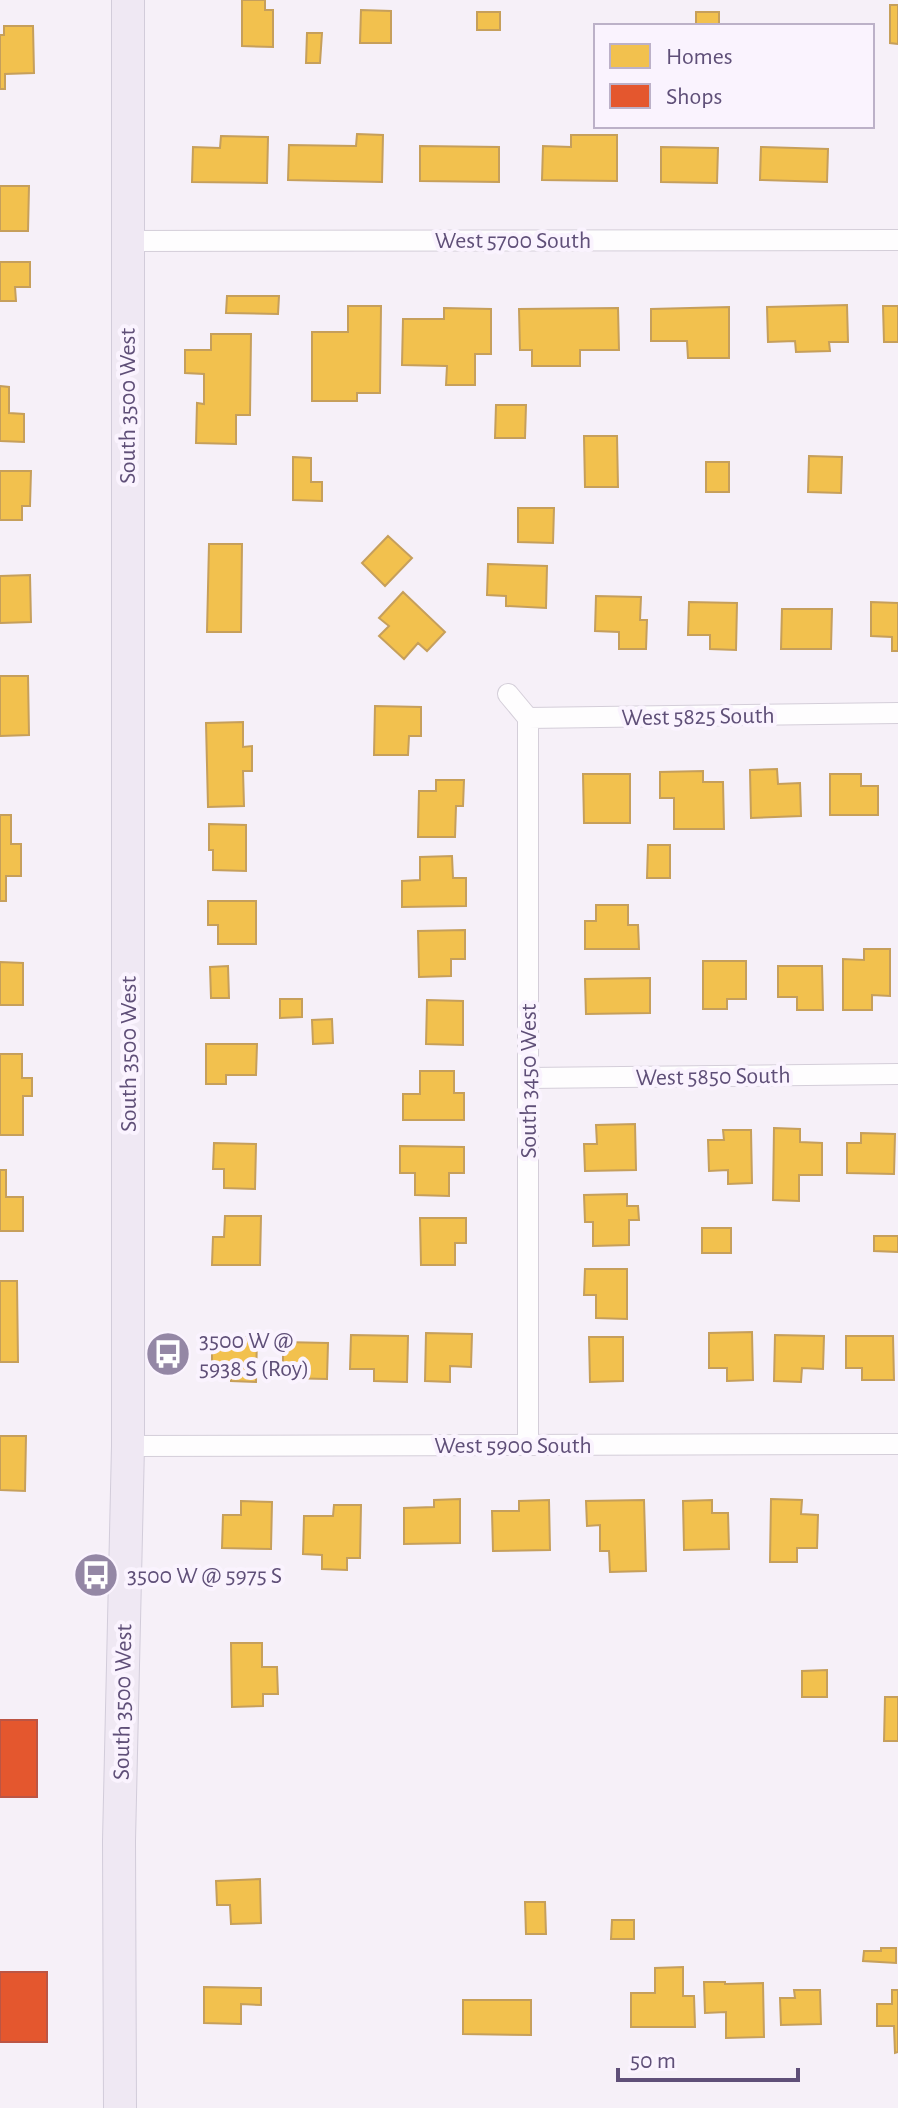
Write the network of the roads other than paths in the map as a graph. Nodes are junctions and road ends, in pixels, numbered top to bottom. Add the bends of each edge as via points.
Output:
1 (128, 0) edge
2 (898, 240) edge
3 (127, 241) junction
4 (508, 694) dead end
5 (898, 713) edge
6 (528, 718) junction
7 (898, 1074) edge
8 (528, 1078) junction
9 (898, 1444) edge
10 (528, 1445) junction
11 (128, 1446) junction
12 (120, 2108) edge

1 - 3 main road, South 3500 West
2 - 3 street, West 5700 South
3 - 11 main road, South 3500 West
4 - 6 street
5 - 6 street, West 5825 South
6 - 8 street, South 3450 West
7 - 8 street, West 5850 South
8 - 10 street, South 3450 West
9 - 10 street, West 5900 South
10 - 11 street, West 5900 South
11 - 12 main road, South 3500 West via 119,1841

